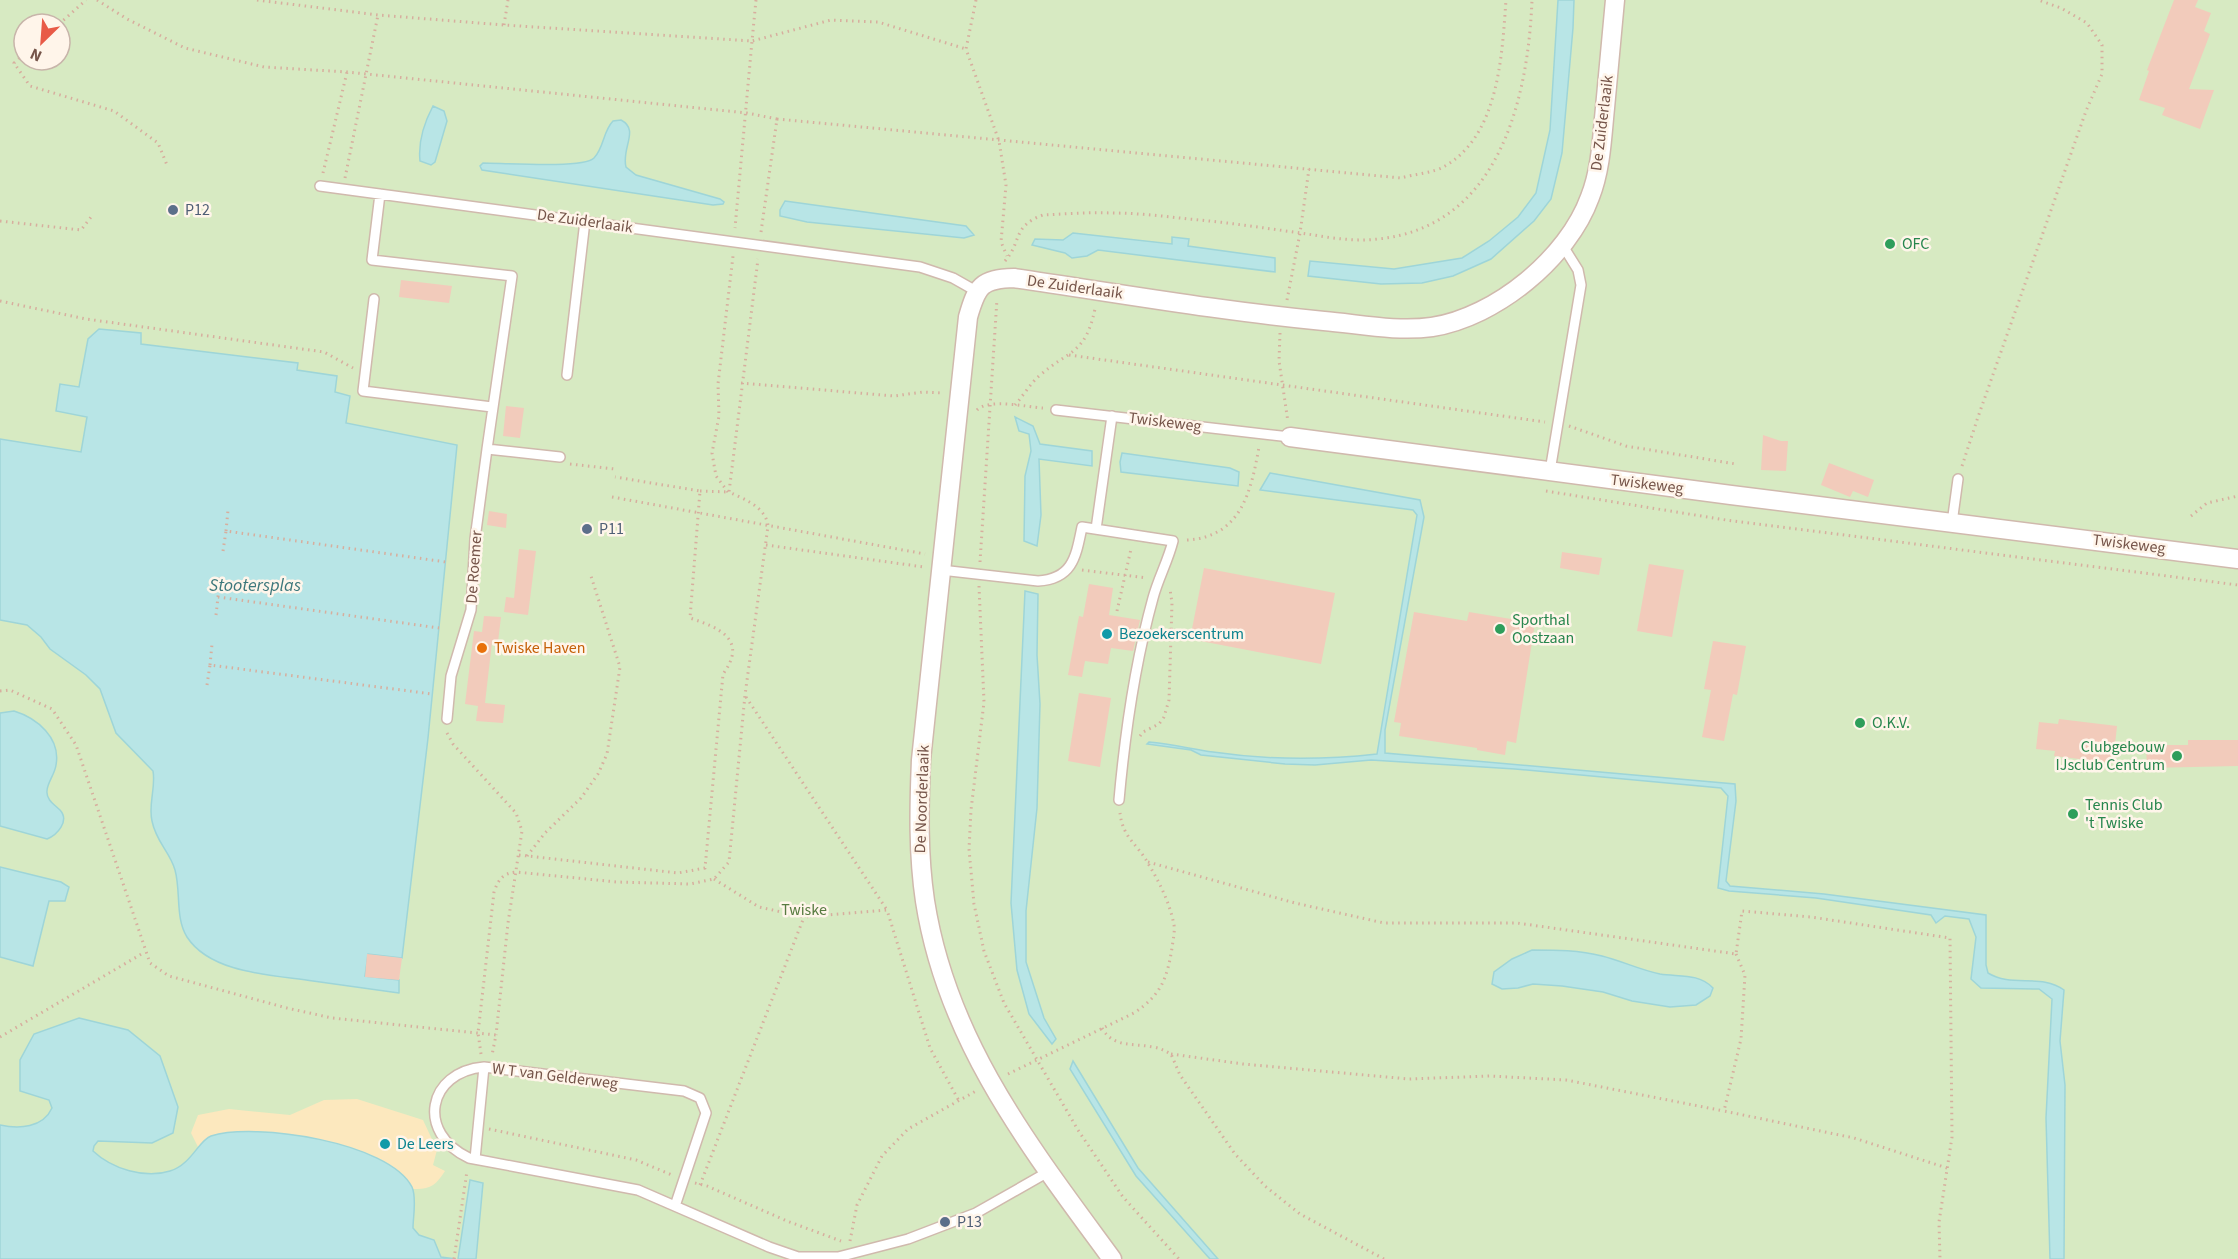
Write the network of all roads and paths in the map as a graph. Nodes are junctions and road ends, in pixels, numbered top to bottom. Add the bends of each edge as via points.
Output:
1 (86, 0) edge
2 (97, 0) edge
3 (257, 0) edge
4 (508, 0) edge
5 (756, 0) edge
6 (976, 0) edge
7 (1506, 0) edge
8 (1615, 0) edge
9 (2038, 0) edge
10 (72, 12) edge
11 (378, 15) junction
12 (504, 25) junction
13 (752, 41) junction
14 (966, 49) junction
15 (20, 72) edge
16 (347, 72) junction
17 (366, 75) junction
18 (747, 113) junction
19 (777, 119) junction
20 (999, 141) junction
21 (167, 165) dead end
22 (320, 186) joint
23 (343, 189) junction
24 (380, 194) junction
25 (91, 217) dead end
26 (0, 221) edge
27 (585, 221) junction
28 (734, 241) junction
29 (759, 245) junction
30 (1563, 246) junction
31 (1017, 261) dead end
32 (1099, 290) junction
33 (976, 291) junction
34 (374, 299) dead end
35 (0, 301) edge
36 (1070, 355) junction
37 (364, 374) junction
38 (567, 375) dead end
39 (741, 383) junction
40 (960, 393) junction
41 (1015, 405) junction
42 (492, 407) junction
43 (1056, 410) joint
44 (1112, 416) junction
45 (1557, 423) junction
46 (1262, 433) junction
47 (1290, 437) joint
48 (486, 449) junction
49 (559, 460) joint
50 (1736, 464) dead end
51 (615, 469) dead end
52 (1550, 471) junction
53 (615, 477) dead end
54 (1958, 479) joint
55 (700, 491) junction
56 (1546, 491) dead end
57 (729, 492) junction
58 (2238, 496) edge
59 (612, 497) dead end
60 (228, 510) dead end
61 (697, 514) junction
62 (2191, 516) dead end
63 (1952, 523) junction
64 (768, 526) junction
65 (1096, 529) junction
66 (225, 531) junction
67 (1134, 534) junction
68 (1173, 541) junction
69 (765, 545) junction
70 (223, 551) dead end
71 (2238, 559) edge
72 (446, 562) dead end
73 (942, 563) junction
74 (1069, 568) junction
75 (590, 573) dead end
76 (220, 575) dead end
77 (1125, 577) junction
78 (1159, 579) junction
79 (2238, 585) edge
80 (218, 597) junction
81 (1117, 611) dead end
82 (216, 615) dead end
83 (439, 628) dead end
84 (212, 644) dead end
85 (210, 665) junction
86 (207, 685) dead end
87 (0, 692) edge
88 (432, 694) dead end
89 (745, 695) junction
90 (447, 718) joint
91 (1137, 742) dead end
92 (1119, 800) joint
93 (519, 855) junction
94 (527, 856) junction
95 (1148, 862) junction
96 (516, 872) junction
97 (714, 879) junction
98 (887, 910) junction
99 (804, 917) junction
100 (145, 952) junction
101 (1736, 954) junction
102 (1102, 1028) junction
103 (478, 1033) junction
104 (495, 1035) junction
105 (0, 1037) edge
106 (1171, 1054) junction
107 (1035, 1060) dead end
108 (487, 1067) junction
109 (1724, 1112) junction
110 (478, 1127) junction
111 (472, 1158) junction
112 (1947, 1168) junction
113 (1048, 1172) junction
114 (684, 1179) junction
115 (700, 1185) junction
116 (675, 1206) junction
117 (454, 1259) edge
118 (1112, 1259) edge
119 (1384, 1259) edge
120 (1940, 1259) edge

1 - 10 path
2 - 16 path via 127,20 185,48 264,67
3 - 11 path
4 - 12 path
5 - 13 path
6 - 14 path
7 - 20 path via 1502,52 1488,117 1472,143 1445,167 1401,178
8 - 30 street, De Zuiderlaaik via 1600,163 1582,217
9 - 54 path via 2087,23 2102,45 2102,74
11 - 12 path
11 - 17 path
12 - 13 path
13 - 14 path via 831,20 878,22
13 - 18 path
14 - 20 path
15 - 21 path via 30,86 114,111 158,142
16 - 17 path
16 - 22 path
17 - 18 path
17 - 23 path
18 - 19 path
18 - 28 path
19 - 20 path
19 - 29 path
20 - 31 path via 1006,185 1001,242 1008,257
22 - 23 lane, De Zuiderlaaik
23 - 24 lane, De Zuiderlaaik
24 - 27 lane, De Zuiderlaaik
24 - 42 lane, De Roemer via 372,260 513,276
25 - 26 path via 81,230
27 - 28 lane, De Zuiderlaaik
27 - 38 lane
28 - 29 lane, De Zuiderlaaik
28 - 57 path via 718,384 719,416 712,453 716,476
29 - 33 lane, De Zuiderlaaik via 920,267
29 - 39 path
30 - 32 street, De Zuiderlaaik via 1517,288 1486,308 1433,327 1407,329 1283,317
30 - 45 lane via 1578,270 1581,285
32 - 33 street, De Zuiderlaaik via 1014,278 992,279
32 - 36 path via 1091,327 1080,347
33 - 40 street, De Noorderlaaik via 968,316
34 - 37 lane
35 - 37 path via 86,319 324,352
36 - 41 path via 1038,376
36 - 45 path
37 - 42 lane via 363,391
39 - 40 path via 894,396
39 - 57 path
40 - 41 path via 976,399 980,406
40 - 73 street, De Noorderlaaik
41 - 43 path
42 - 48 lane, De Roemer
43 - 44 lane, Twiskeweg
44 - 46 lane, Twiskeweg
44 - 65 lane
45 - 50 path via 1626,446
45 - 52 lane
46 - 47 lane, Twiskeweg
46 - 68 path via 1253,480 1236,518 1221,532 1200,539
47 - 52 street, Twiskeweg
48 - 49 lane
48 - 90 lane, De Roemer via 471,610 451,676
49 - 51 path
52 - 63 street, Twiskeweg
53 - 55 path
54 - 63 lane
55 - 57 path
55 - 61 path
56 - 79 path, Twiskeweg via 1726,520
57 - 64 path via 754,505 764,514
58 - 62 path via 2207,503
59 - 61 path
60 - 66 path
61 - 64 path
61 - 94 path via 690,618 717,627 731,641 733,656 723,675 705,868 678,873
63 - 71 street, Twiskeweg
64 - 69 path
64 - 73 path
65 - 67 lane
65 - 74 lane via 1082,527
66 - 70 path
66 - 72 path
67 - 68 lane
67 - 77 path
68 - 78 lane
69 - 73 path
69 - 89 path
73 - 74 lane via 1038,581 1060,577
73 - 113 street, De Noorderlaaik via 921,760 920,859 925,900 946,987 960,1023 1014,1122
74 - 77 path
75 - 94 path via 620,667 607,754 580,798
76 - 80 path
77 - 78 path
77 - 81 path
78 - 91 path via 1172,591 1169,700 1159,724 1143,732
78 - 92 lane via 1138,668
80 - 82 path
80 - 83 path
84 - 85 path
85 - 86 path
85 - 88 path
87 - 100 path via 10,690 52,709 76,745
89 - 97 path via 729,862
89 - 98 path
90 - 93 path via 447,732 453,744 516,813 522,831
92 - 95 path via 1126,837
93 - 94 path
93 - 96 path
95 - 101 path via 1384,923 1517,923
95 - 102 path via 1169,904 1175,927 1164,984 1150,1002
96 - 97 path via 617,882 690,884
96 - 103 path via 501,877 494,892
96 - 104 path
97 - 99 path via 759,907
98 - 99 path
98 - 115 path via 930,1048 959,1101 908,1129 882,1156 857,1205 849,1244
99 - 115 path
100 - 103 path via 150,963 169,976 287,1008 332,1018
100 - 105 path
101 - 109 path via 1745,975 1741,1039
101 - 112 path via 1742,911 1950,938 1952,1137
102 - 106 path via 1107,1038 1119,1043 1156,1047
102 - 107 path
103 - 104 path
103 - 108 path
104 - 108 path
106 - 109 path via 1409,1079 1490,1076 1566,1080
106 - 119 path via 1180,1075 1235,1154 1265,1186 1300,1214
108 - 110 lane, W T van Gelderweg
108 - 111 lane via 461,1071 450,1078 434,1111 439,1134 458,1153
108 - 114 lane, W T van Gelderweg via 684,1091 700,1098 706,1113
109 - 112 path via 1854,1138
110 - 111 lane, W T van Gelderweg
110 - 114 path via 636,1160
111 - 116 lane via 638,1190
111 - 117 path
112 - 120 path via 1939,1222
113 - 116 lane via 976,1213 909,1239 838,1257 798,1257
113 - 118 street, De Noorderlaaik
114 - 115 path
114 - 116 lane, W T van Gelderweg

